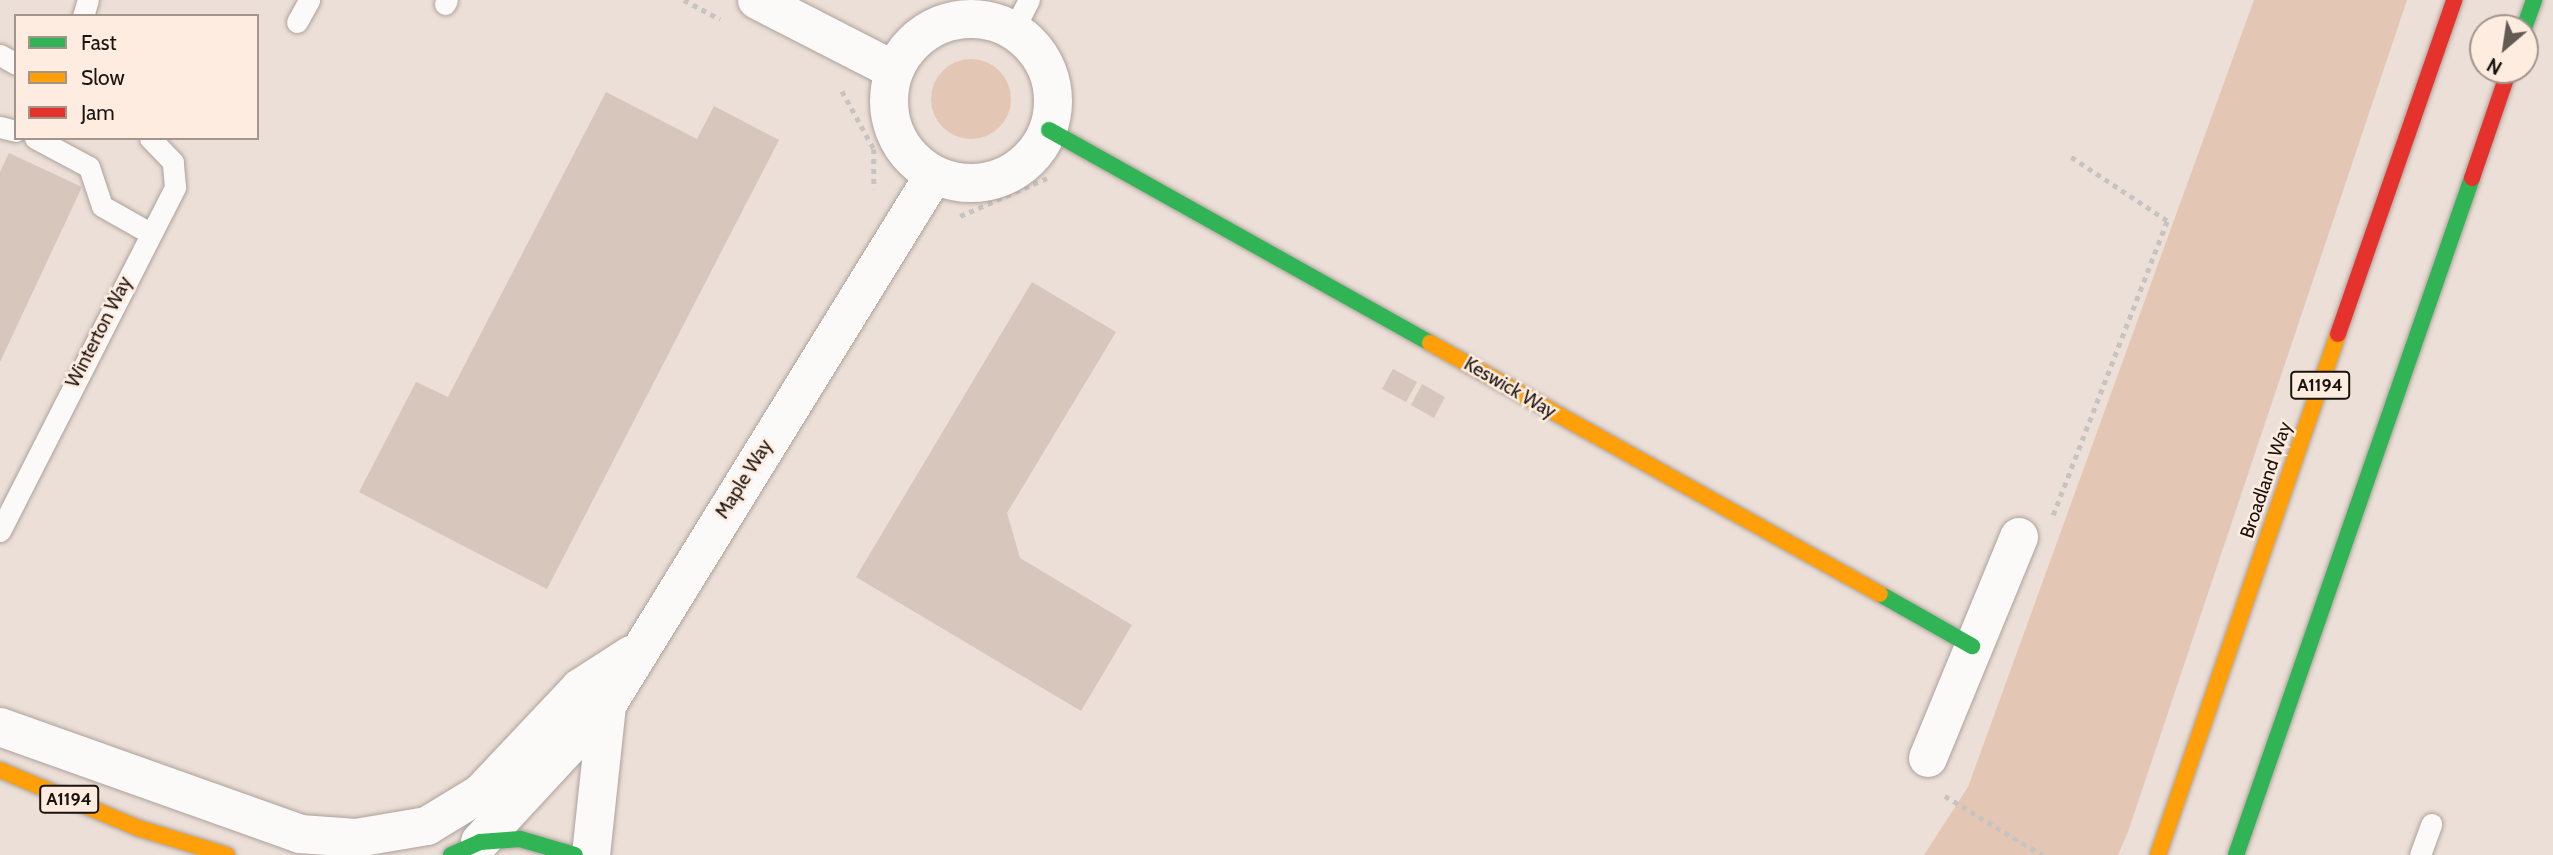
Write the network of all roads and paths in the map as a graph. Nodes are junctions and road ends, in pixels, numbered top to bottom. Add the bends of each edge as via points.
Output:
1 (309, 0) edge
2 (684, 0) edge
3 (2454, 0) edge
4 (744, 12) edge
5 (1021, 15) edge
6 (297, 22) dead end
7 (894, 70) junction
8 (2504, 84) edge
9 (837, 86) dead end
10 (1049, 130) junction
11 (39, 140) edge
12 (152, 140) edge
13 (2069, 156) dead end
14 (934, 175) junction
15 (1061, 177) dead end
16 (871, 202) dead end
17 (949, 225) dead end
18 (150, 233) junction
19 (0, 531) edge
20 (2019, 537) joint
21 (1972, 646) junction
22 (635, 653) junction
23 (607, 705) junction
24 (0, 727) edge
25 (0, 770) edge
26 (1931, 774) joint
27 (2431, 824) dead end
28 (138, 828) junction
29 (465, 849) edge
30 (169, 855) edge
31 (228, 855) edge
32 (575, 855) edge
33 (592, 855) edge
34 (2042, 855) edge
35 (2158, 855) edge
36 (2236, 855) edge
37 (2420, 855) edge

1 - 6 lane
2 - 4 path
3 - 35 main road, Broadland Way / A1194
4 - 7 street
5 - 7 street via 931,28
5 - 10 street via 1049,74
7 - 14 street via 891,123 902,147
8 - 36 main road
9 - 16 path via 874,149
10 - 14 street via 1018,169 995,180 970,184
10 - 21 main road, Keswick Way
11 - 18 lane via 89,167 102,206
12 - 18 lane, Winterton Way via 173,162 175,187
13 - 20 path via 2168,221 2043,538
14 - 22 street, Maple Way
15 - 17 path via 970,207
18 - 19 lane, Winterton Way
20 - 21 street
21 - 26 street
22 - 23 street, Maple Way
22 - 24 street via 580,688 481,793 427,826 356,838 300,834
23 - 29 street, Maple Way
23 - 33 street, Maple Way
25 - 28 main road, A1194
26 - 34 path
27 - 37 lane
28 - 30 main road, A1194
28 - 31 main road, A1194
29 - 32 main road via 520,839

